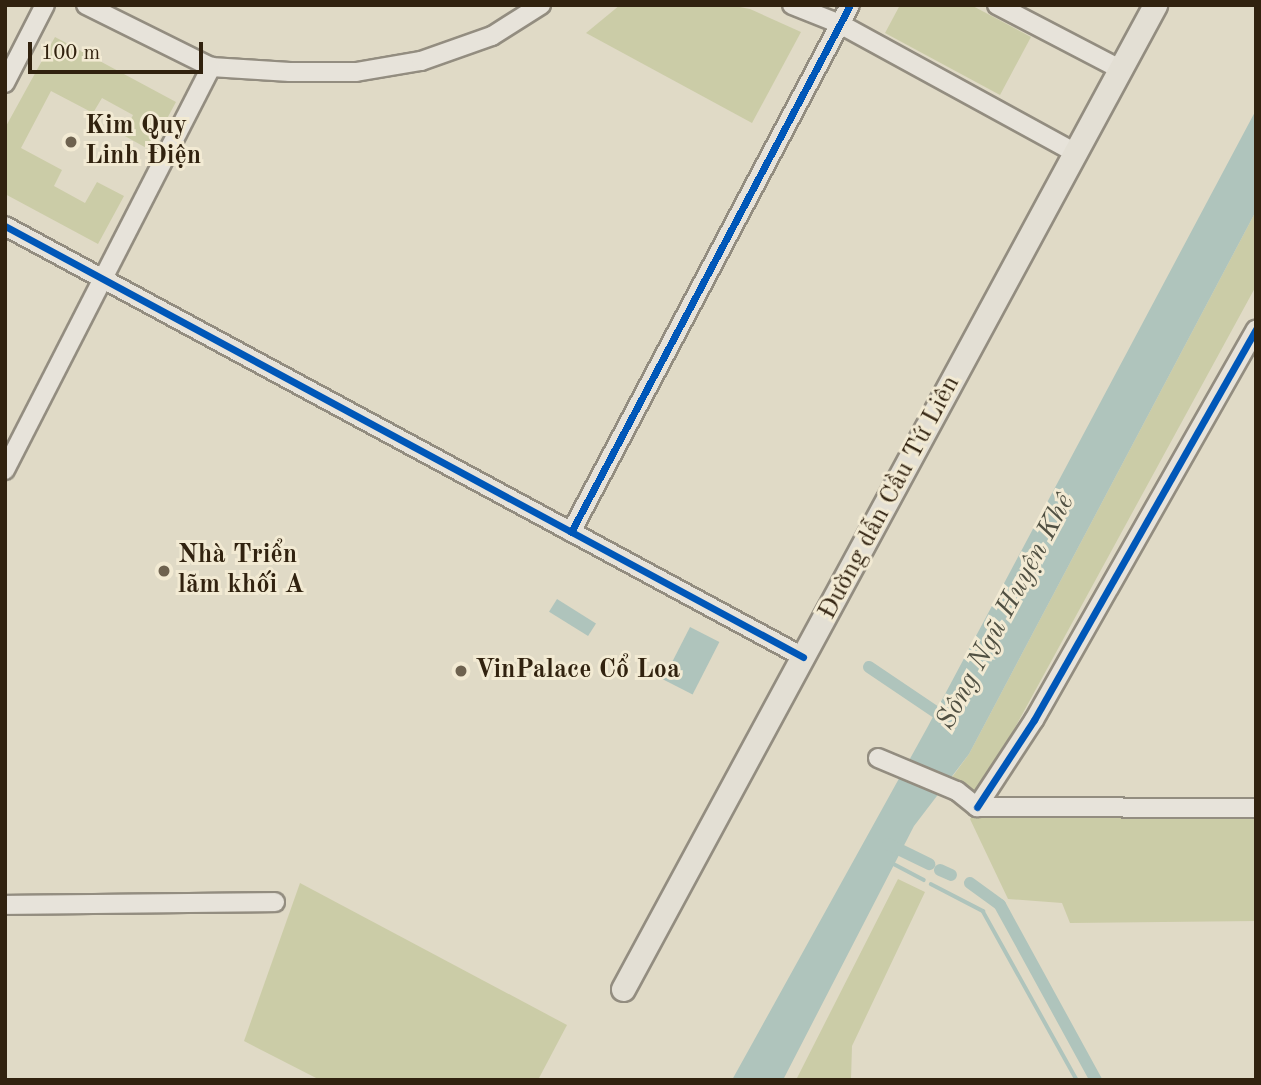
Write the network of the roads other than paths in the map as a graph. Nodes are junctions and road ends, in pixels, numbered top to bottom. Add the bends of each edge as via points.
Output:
1 (46, 5) edge
2 (86, 5) edge
3 (541, 5) edge
4 (792, 5) edge
5 (850, 5) edge
6 (997, 5) edge
7 (1155, 5) edge
8 (840, 24) junction
9 (211, 68) junction
10 (1120, 69) junction
11 (5, 83) edge
12 (1076, 153) junction
13 (5, 226) edge
14 (106, 281) junction
15 (1256, 330) edge
16 (5, 470) edge
17 (570, 532) junction
18 (803, 657) junction
19 (878, 758) dead end
20 (978, 807) junction
21 (1256, 808) edge
22 (275, 902) dead end
23 (5, 905) edge
24 (623, 989) dead end

1 - 11 street
2 - 9 street
3 - 9 street via 492,36 421,61 356,72
4 - 8 street
5 - 8 street
6 - 10 street
7 - 10 main road, Đường dẫn Cầu Tứ Liên
8 - 12 street
8 - 17 street
9 - 14 street
10 - 12 main road, Đường dẫn Cầu Tứ Liên
12 - 18 main road, Đường dẫn Cầu Tứ Liên
13 - 14 street
14 - 16 street
14 - 17 street
15 - 20 street via 1034,720
17 - 18 street
18 - 24 main road, Đường dẫn Cầu Tứ Liên
19 - 20 street via 957,791
20 - 21 street
22 - 23 street

